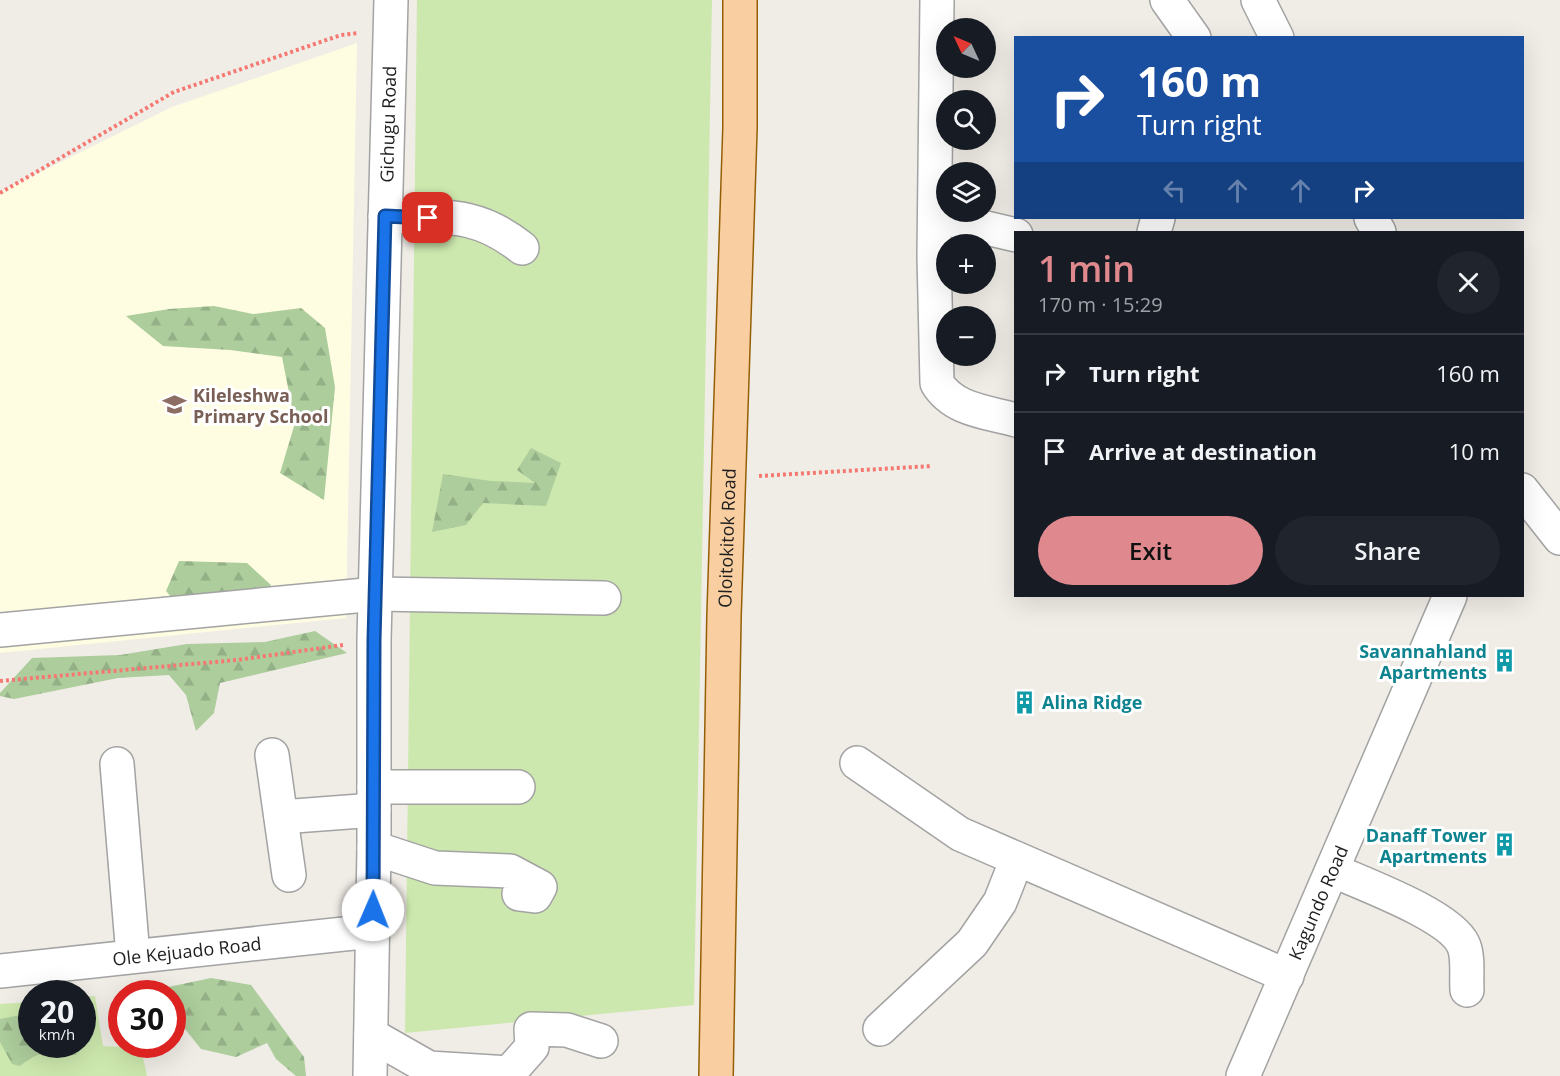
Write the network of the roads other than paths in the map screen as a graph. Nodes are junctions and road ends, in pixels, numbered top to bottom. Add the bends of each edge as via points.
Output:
1 (740, 0) edge
2 (937, 0) edge
3 (1167, 0) edge
4 (1258, 0) edge
5 (390, 15) edge
6 (1193, 36) edge
7 (1276, 36) edge
8 (385, 216) junction
9 (935, 216) junction
10 (1014, 236) edge
11 (522, 249) dead end
12 (1014, 419) edge
13 (1524, 493) edge
14 (1560, 538) edge
15 (376, 594) junction
16 (1450, 597) edge
17 (604, 598) dead end
18 (0, 630) edge
19 (272, 755) dead end
20 (856, 763) dead end
21 (117, 764) dead end
22 (518, 787) dead end
23 (374, 799) junction
24 (281, 817) junction
25 (374, 848) junction
26 (1017, 859) junction
27 (1332, 870) junction
28 (289, 874) dead end
29 (519, 894) dead end
30 (372, 931) junction
31 (133, 956) junction
32 (0, 971) edge
33 (1287, 976) junction
34 (1467, 990) dead end
35 (880, 1029) dead end
36 (372, 1035) junction
37 (601, 1041) dead end
38 (370, 1076) edge
39 (716, 1076) edge
40 (1243, 1076) edge

1 - 39 main road, Oloitokitok Road via 740,140 728,478
2 - 9 street
3 - 6 street
4 - 7 street
5 - 8 street, Gichugu Road
8 - 11 street via 471,219 502,233
8 - 15 street, Gichugu Road
9 - 10 street
9 - 12 street via 937,383 956,404
13 - 14 street
15 - 17 street
15 - 18 street
15 - 23 street, Gichugu Road
16 - 27 street, Kagundo Road
19 - 24 street
20 - 26 street via 960,834
21 - 31 street
22 - 23 street
23 - 24 street
23 - 25 street, Gichugu Road
24 - 28 street
25 - 29 street via 435,868 510,871 540,887 535,896
25 - 30 street, Gichugu Road
26 - 33 street
26 - 35 street via 1000,902 972,943
27 - 33 street, Kagundo Road
27 - 34 street via 1451,928 1464,947
30 - 31 street, Ole Kejuado Road
30 - 36 street, Gichugu Road
31 - 32 street, Ole Kejuado Road
33 - 40 street, Kagundo Road
36 - 37 street via 429,1068 509,1073 532,1047 531,1029 567,1030
36 - 38 street, Gichugu Road

